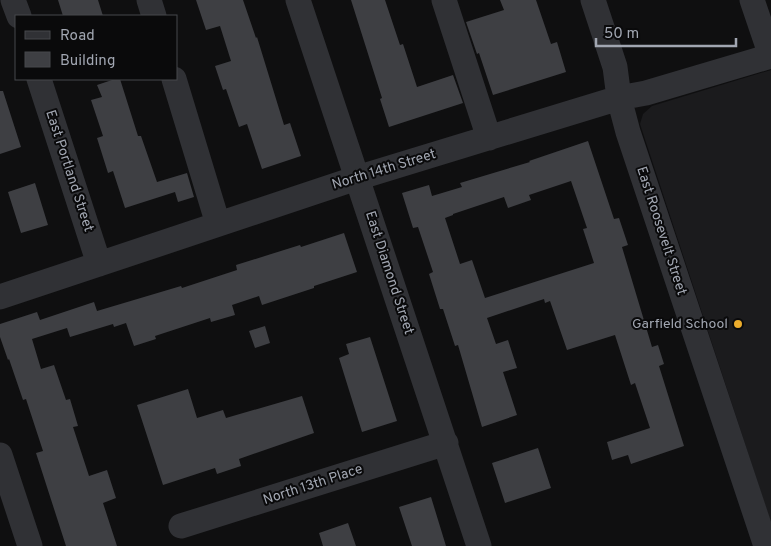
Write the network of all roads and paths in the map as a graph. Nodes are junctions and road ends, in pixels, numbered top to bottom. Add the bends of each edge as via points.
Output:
1 (13, 0) edge
2 (148, 0) edge
3 (298, 0) edge
4 (444, 0) edge
5 (593, 0) edge
6 (752, 0) edge
7 (19, 15) edge
8 (154, 15) edge
9 (771, 56) edge
10 (39, 80) edge
11 (174, 80) edge
12 (620, 98) junction
13 (489, 138) junction
14 (357, 178) junction
15 (218, 224) junction
16 (99, 264) junction
17 (0, 297) edge
18 (446, 443) junction
19 (0, 455) edge
20 (181, 526) dead end
21 (30, 546) edge
22 (479, 546) edge
23 (766, 546) edge

1 - 7 street
2 - 8 street
3 - 14 street, East Diamond Street
4 - 13 street
5 - 12 street, East Roosevelt Street via 615,68
6 - 9 street
9 - 12 street, North 14th Street
10 - 16 street, East Portland Street
11 - 15 street
12 - 13 street, North 14th Street
12 - 23 street, East Roosevelt Street via 634,151
13 - 14 street, North 14th Street
14 - 15 street, North 14th Street
14 - 18 street, East Diamond Street
15 - 16 street, North 14th Street
16 - 17 street, North 14th Street
18 - 20 street, North 13th Place
18 - 22 street, East Diamond Street
19 - 21 street

